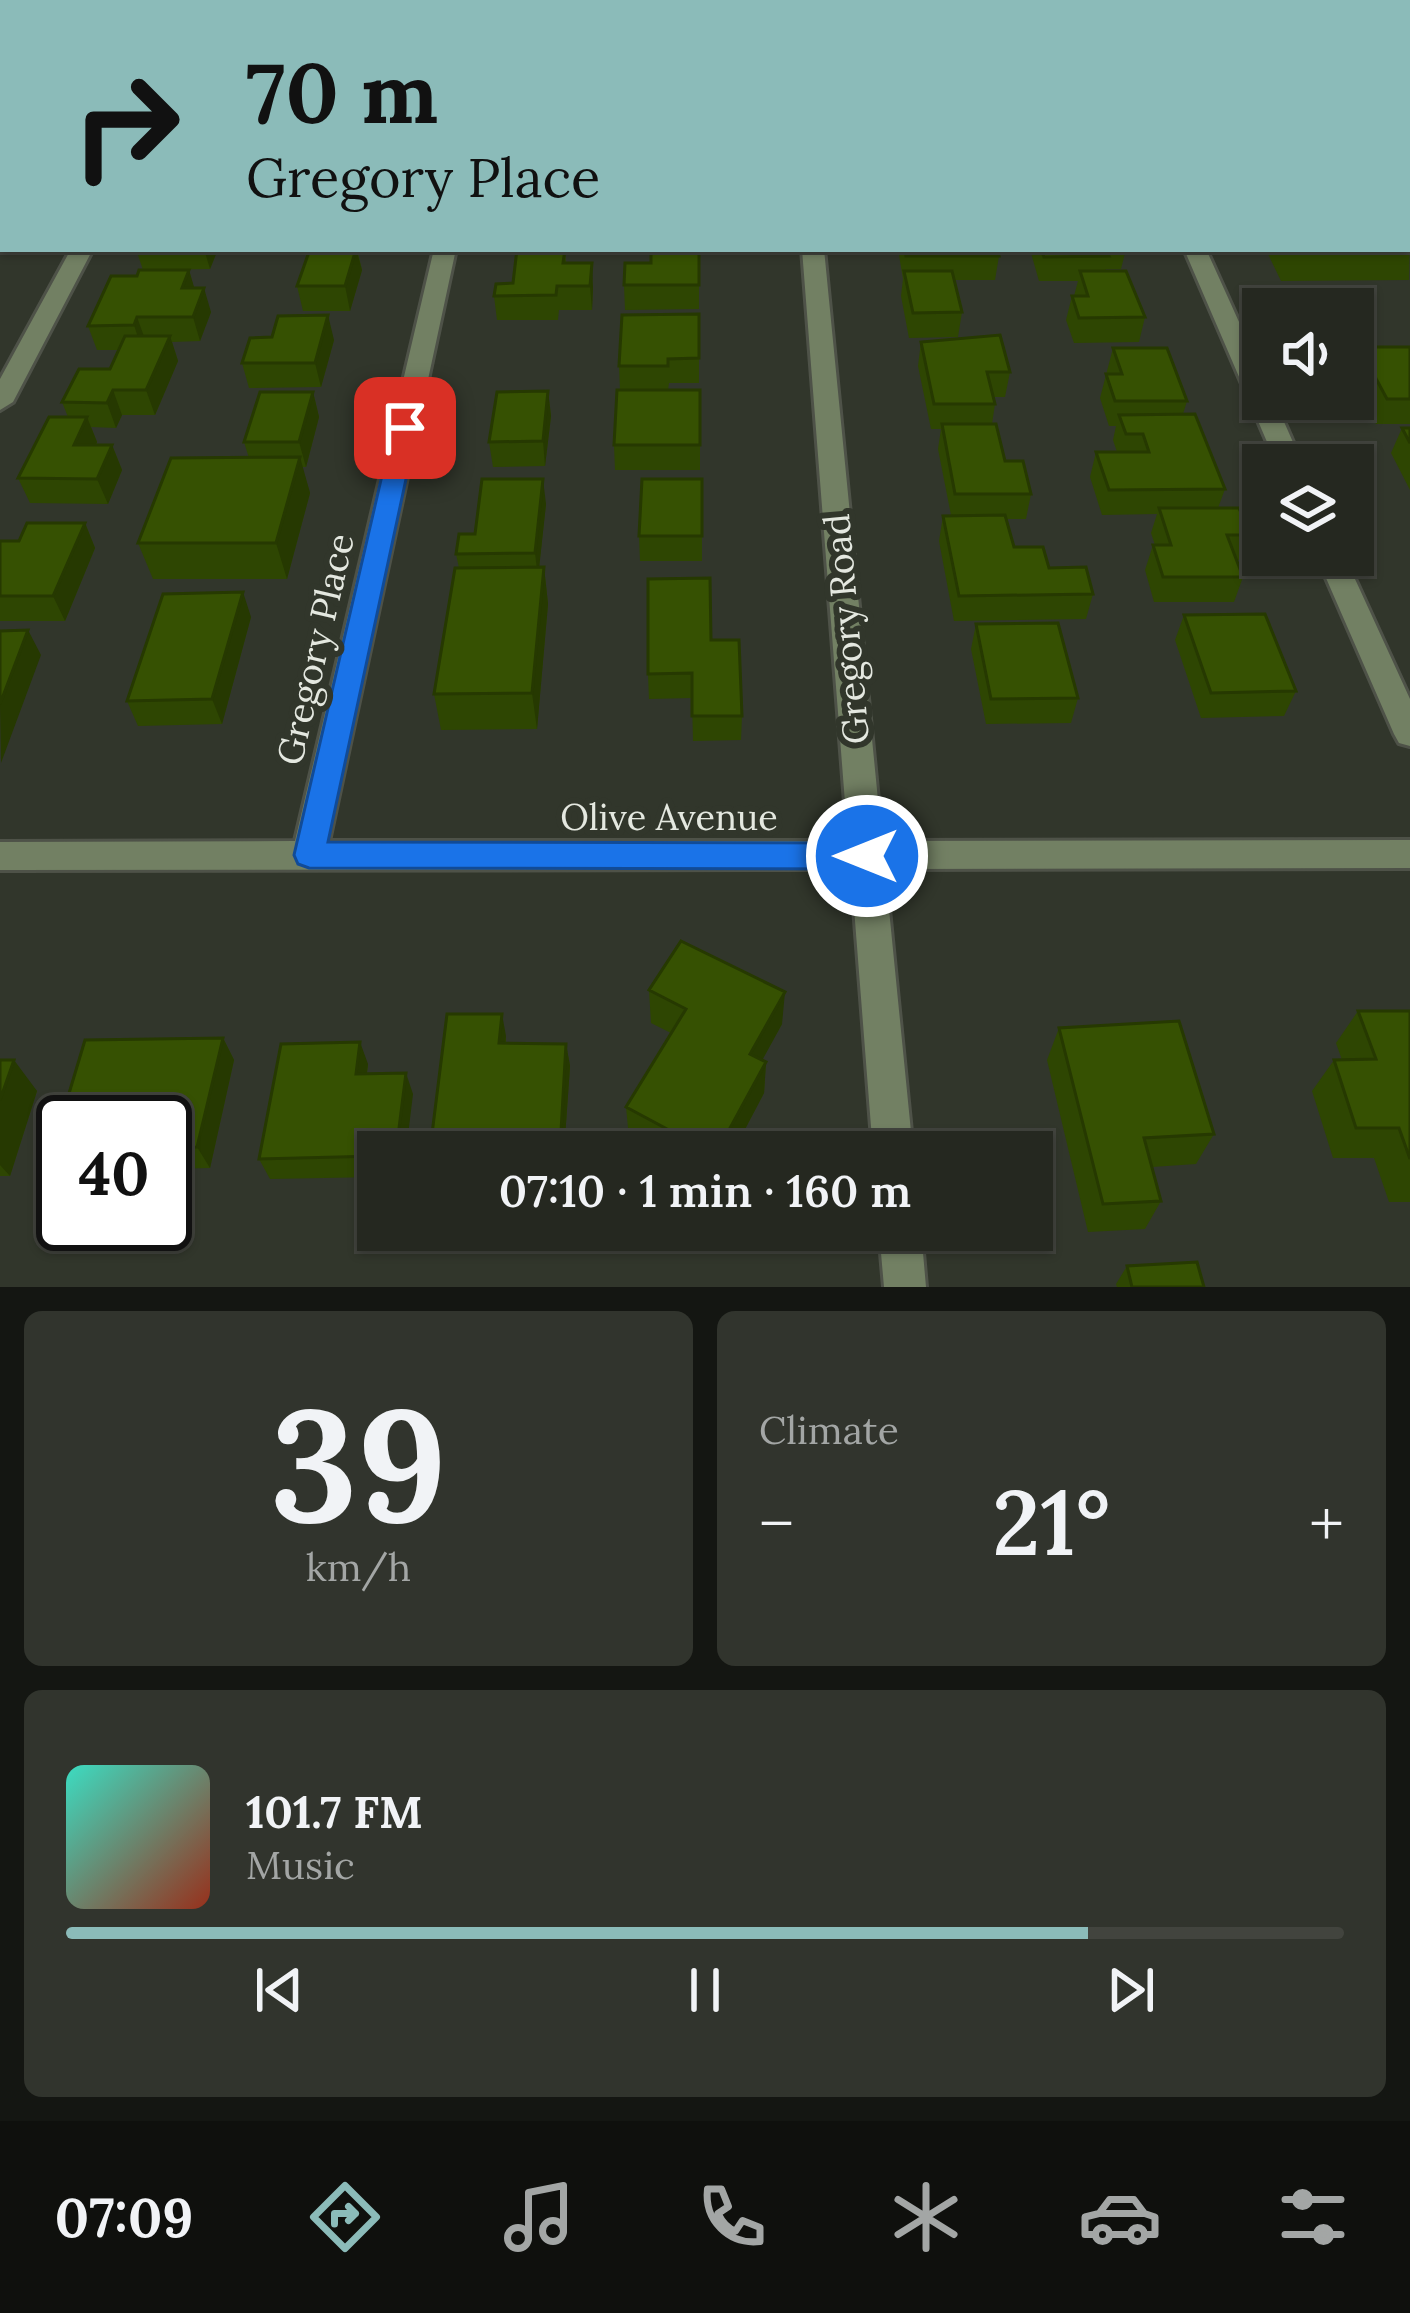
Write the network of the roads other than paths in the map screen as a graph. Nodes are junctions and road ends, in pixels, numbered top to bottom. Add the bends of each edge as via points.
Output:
1 (80, 252) edge
2 (444, 252) edge
3 (813, 252) edge
4 (1196, 252) edge
5 (0, 402) edge
6 (1282, 444) edge
7 (1339, 576) edge
8 (1410, 734) edge
9 (1410, 854) edge
10 (309, 855) junction
11 (0, 856) edge
12 (867, 856) junction
13 (891, 1131) edge
14 (901, 1251) edge
15 (904, 1287) edge

1 - 5 street
2 - 10 street, Gregory Place
3 - 12 street, Gregory Road
4 - 6 street
7 - 8 street
9 - 12 street, Olive Avenue
10 - 11 street, Olive Avenue
10 - 12 street, Olive Avenue
12 - 13 street, Gregory Road
14 - 15 street

